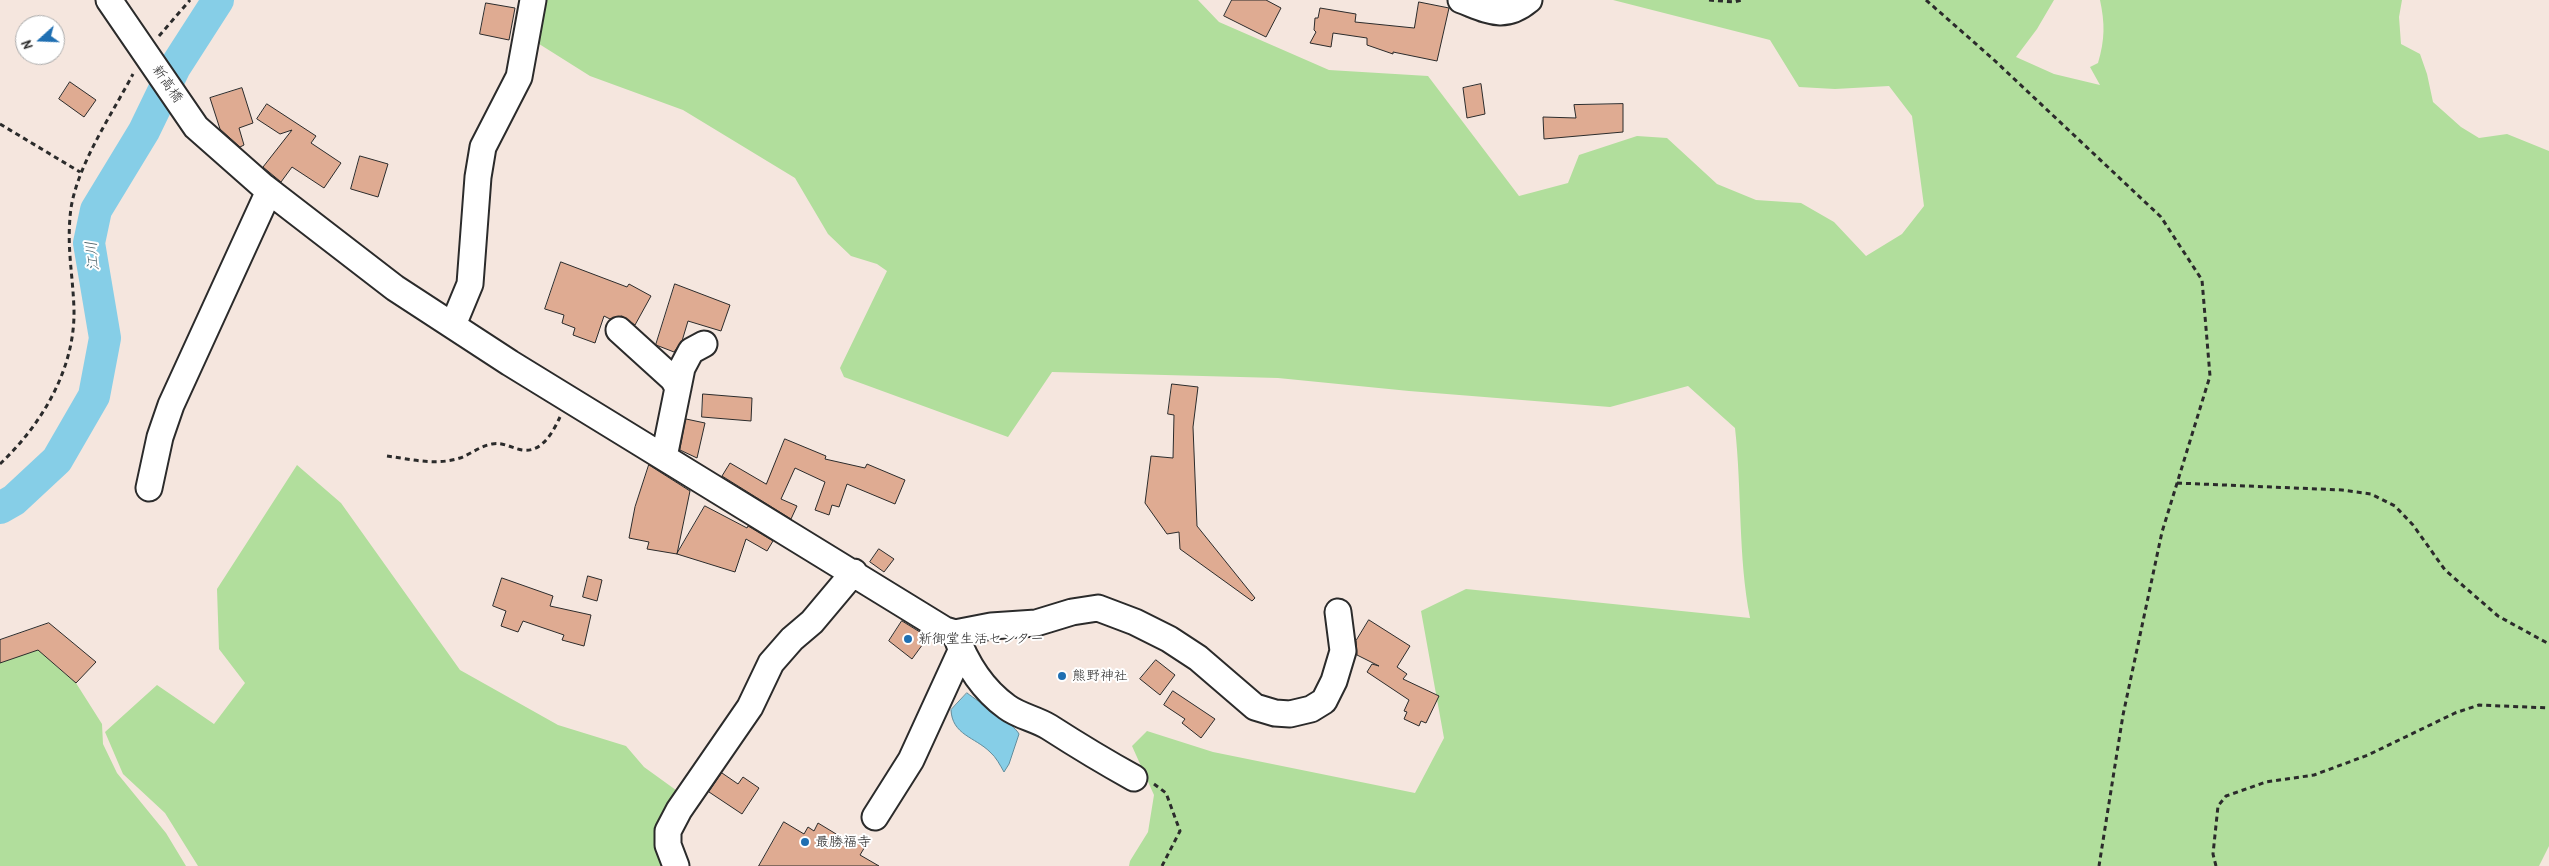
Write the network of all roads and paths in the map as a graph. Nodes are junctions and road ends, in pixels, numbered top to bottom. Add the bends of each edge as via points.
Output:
1 (109, 0) edge
2 (190, 0) edge
3 (533, 0) edge
4 (1460, 0) edge
5 (1529, 0) edge
6 (1709, 0) edge
7 (1742, 0) edge
8 (1926, 0) edge
9 (147, 55) junction
10 (0, 124) edge
11 (80, 172) junction
12 (269, 191) junction
13 (453, 325) junction
14 (619, 330) dead end
15 (704, 344) dead end
16 (678, 388) junction
17 (569, 398) junction
18 (387, 456) dead end
19 (664, 457) junction
20 (0, 464) edge
21 (2177, 483) junction
22 (149, 488) dead end
23 (854, 572) junction
24 (1338, 612) dead end
25 (958, 642) junction
26 (2549, 644) edge
27 (2549, 708) edge
28 (1134, 778) joint
29 (875, 816) dead end
30 (676, 866) edge
31 (1162, 866) edge
32 (2099, 866) edge
33 (2216, 866) edge

1 - 9 street, 新高橋
2 - 9 path
3 - 13 street via 518,77 483,147 470,284
4 - 5 street via 1500,13 1517,10
6 - 7 path
8 - 21 path via 2160,217 2202,280 2210,376
9 - 11 path
9 - 12 street, 新高橋 via 196,127
10 - 11 path
11 - 20 path via 69,230 68,255 74,310 69,355 59,383 42,412
12 - 13 street, 新高橋 via 395,288
12 - 22 street via 171,405
13 - 17 street, 新高橋
14 - 16 street
15 - 16 street via 691,351 682,368
16 - 19 street
17 - 18 path via 546,442 535,448 522,450 501,443 489,444 461,458 444,462
17 - 19 street, 新高橋
19 - 23 street, 新高橋
21 - 26 path via 2371,494 2396,506 2445,570 2498,616
21 - 32 path via 2162,532 2123,715
23 - 25 street, 新高橋
23 - 30 street via 812,622 770,663 750,707 679,810 668,831 668,845
24 - 25 street via 1343,651 1334,682 1324,701 1311,709 1290,714 1255,707 1198,658 1169,639 1098,608 1036,623 991,626
25 - 28 street via 981,681 1007,708 1046,725
25 - 29 street via 911,760
27 - 33 path via 2479,706 2455,713 2368,755 2332,768 2266,782 2226,796 2218,806 2213,854
28 - 31 path via 1149,781 1166,794 1176,816 1180,831

